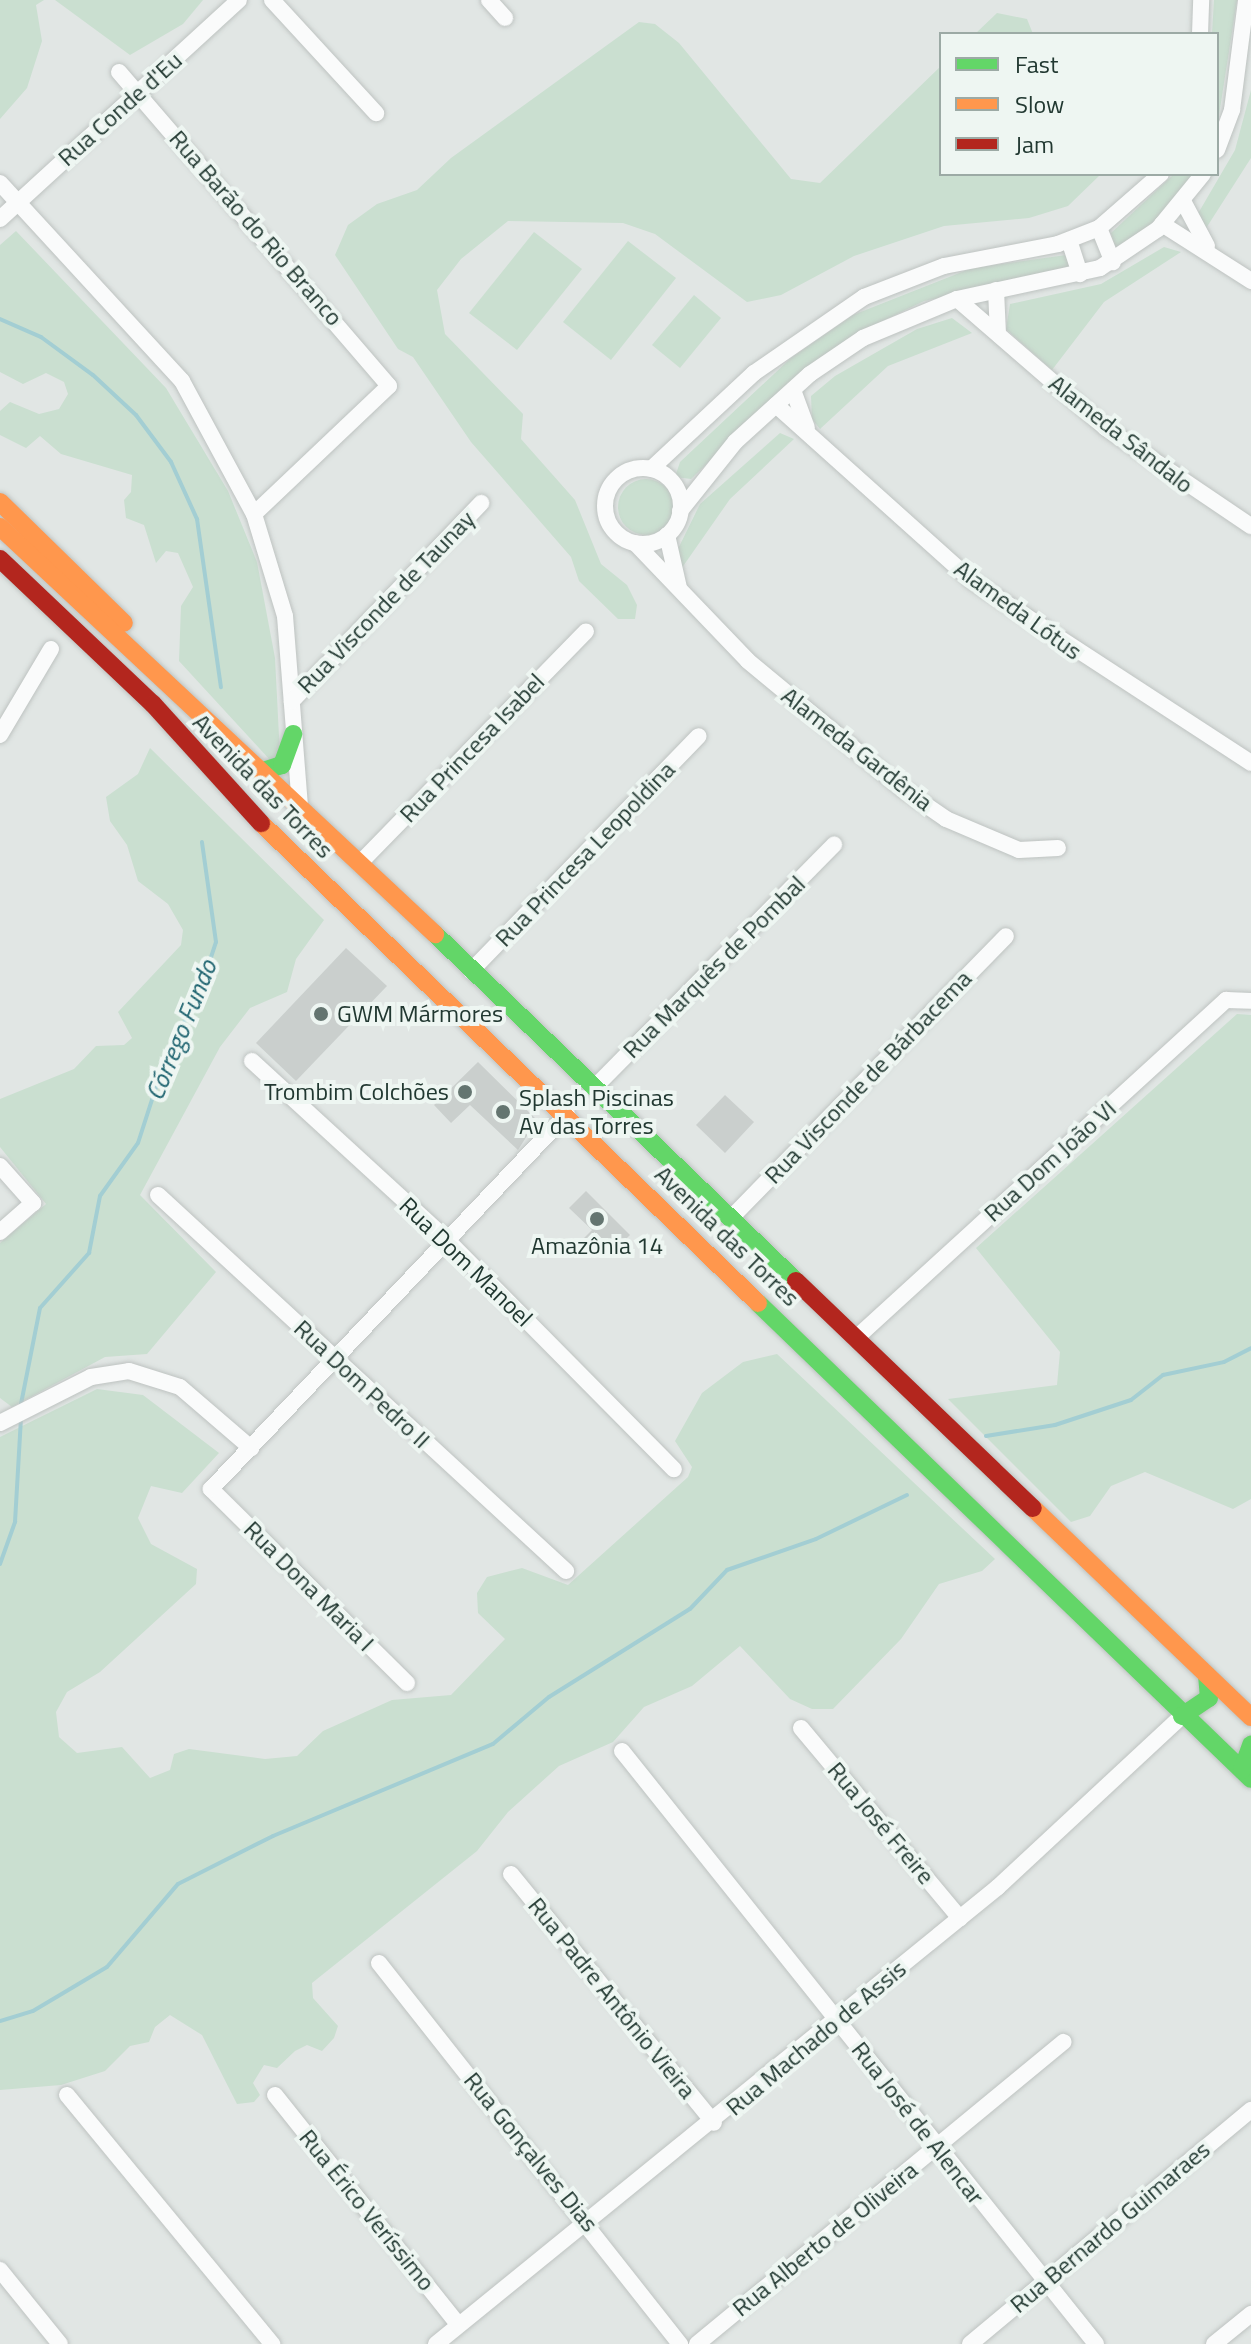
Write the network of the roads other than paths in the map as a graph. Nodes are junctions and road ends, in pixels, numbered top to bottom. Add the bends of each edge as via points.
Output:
1 (239, 0) edge
2 (272, 0) edge
3 (489, 0) edge
4 (1201, 0) edge
5 (1246, 0) edge
6 (505, 18) dead end
7 (1248, 22) edge
8 (1200, 32) edge
9 (1246, 65) edge
10 (119, 72) dead end
11 (139, 92) junction
12 (376, 113) dead end
13 (1219, 144) edge
14 (1159, 176) edge
15 (1202, 176) edge
16 (0, 183) edge
17 (1183, 201) junction
18 (18, 202) junction
19 (0, 219) edge
20 (1162, 224) junction
21 (1099, 228) junction
22 (1069, 240) junction
23 (1210, 251) junction
24 (1113, 262) junction
25 (1080, 274) junction
26 (1251, 281) edge
27 (996, 290) junction
28 (957, 299) junction
29 (998, 334) junction
30 (793, 390) junction
31 (776, 405) junction
32 (807, 428) junction
33 (651, 469) junction
34 (0, 502) edge
35 (481, 503) dead end
36 (680, 511) junction
37 (254, 514) junction
38 (1251, 526) edge
39 (0, 527) edge
40 (667, 535) junction
41 (635, 543) junction
42 (0, 559) edge
43 (0, 577) edge
44 (682, 597) junction
45 (586, 631) dead end
46 (51, 649) dead end
47 (138, 650) junction
48 (292, 701) junction
49 (293, 734) junction
50 (0, 735) edge
51 (699, 736) dead end
52 (1251, 763) edge
53 (263, 771) junction
54 (230, 793) junction
55 (300, 807) junction
56 (834, 845) dead end
57 (1058, 848) dead end
58 (359, 864) junction
59 (1006, 936) dead end
60 (471, 971) junction
61 (1251, 1001) edge
62 (492, 1041) junction
63 (552, 1048) junction
64 (252, 1061) dead end
65 (594, 1088) junction
66 (567, 1114) junction
67 (0, 1166) edge
68 (158, 1195) dead end
69 (730, 1219) junction
70 (0, 1232) edge
71 (446, 1239) junction
72 (855, 1339) junction
73 (334, 1358) junction
74 (7, 1416) edge
75 (251, 1448) junction
76 (674, 1469) dead end
77 (566, 1571) dead end
78 (1207, 1675) junction
79 (407, 1683) dead end
80 (1182, 1716) junction
81 (1251, 1717) edge
82 (801, 1728) dead end
83 (1251, 1745) edge
84 (622, 1751) dead end
85 (1246, 1775) edge
86 (511, 1874) dead end
87 (960, 1918) junction
88 (379, 1963) dead end
89 (837, 2020) junction
90 (1064, 2042) dead end
91 (67, 2095) dead end
92 (275, 2095) dead end
93 (1251, 2110) edge
94 (714, 2123) junction
95 (936, 2147) junction
96 (589, 2225) junction
97 (0, 2270) edge
98 (1043, 2282) junction
99 (1251, 2314) edge
100 (458, 2324) junction
101 (60, 2344) edge
102 (272, 2344) edge
103 (436, 2344) edge
104 (680, 2344) edge
105 (697, 2344) edge
106 (970, 2344) edge
107 (1096, 2344) edge
108 (1214, 2344) edge

1 - 11 street, Rua Conde d'Eu
2 - 12 street
3 - 6 street
4 - 8 street
5 - 7 street
7 - 9 street
9 - 13 street
10 - 11 street, Rua Barão do Rio Branco
11 - 18 street, Rua Conde d'Eu
11 - 37 street, Rua Barão do Rio Branco via 389,386
14 - 21 street
15 - 17 street
16 - 18 street
17 - 20 street
17 - 23 street
18 - 19 street, Rua Conde d'Eu
18 - 37 street via 182,381
20 - 23 street
20 - 24 street
21 - 22 street
21 - 24 street
22 - 25 street
22 - 33 street via 944,266 864,297 754,373
23 - 26 street
24 - 25 street
25 - 27 street
27 - 28 street
27 - 29 street
28 - 29 street, Alameda Sândalo
28 - 30 street via 863,338
29 - 38 street, Alameda Sândalo via 1106,428
30 - 31 street
30 - 32 street, Alameda Lótus
31 - 32 street, Alameda Lótus
31 - 36 street via 705,474
32 - 52 street, Alameda Lótus via 892,514 972,581
33 - 36 street via 674,484
33 - 41 street via 623,474 605,501 609,523
34 - 47 main road via 97,590
35 - 48 street, Rua Visconde de Taunay
36 - 40 street
37 - 48 street via 279,585
39 - 47 main road, Avenida das Torres
40 - 41 street
40 - 44 street
41 - 44 street, Alameda Gardênia
42 - 54 main road, Avenida das Torres via 153,704
43 - 54 main road
44 - 57 street, Alameda Gardênia via 832,734 935,812 1019,850
45 - 58 street, Rua Princesa Isabel
46 - 50 street
47 - 53 main road, Avenida das Torres
48 - 49 street
49 - 53 main road via 282,765
49 - 55 street
51 - 60 street, Rua Princesa Leopoldina
53 - 55 main road, Avenida das Torres
54 - 62 main road, Avenida das Torres
55 - 58 main road, Avenida das Torres
56 - 65 street, Rua Marquês de Pombal
58 - 60 main road, Avenida das Torres
59 - 69 street, Rua Visconde de Bárbacema
60 - 63 main road, Avenida das Torres
61 - 72 street, Rua Dom João VI via 1226,1000
62 - 63 main road via 485,1024 499,1012
62 - 66 main road, Avenida das Torres
63 - 65 main road, Avenida das Torres
64 - 71 street, Rua Dom Manoel
65 - 69 main road, Avenida das Torres
66 - 71 street
66 - 80 main road, Avenida das Torres
67 - 70 street via 33,1203
68 - 73 street, Rua Dom Pedro II
69 - 72 main road, Avenida das Torres
71 - 73 street
71 - 76 street, Rua Dom Manoel
72 - 78 main road, Avenida das Torres
73 - 75 street
73 - 77 street, Rua Dom Pedro II
74 - 75 street via 110,1372 158,1376
75 - 79 street, Rua Dona Maria I via 211,1489
78 - 80 main road via 1209,1698
78 - 81 main road, Avenida das Torres
80 - 85 main road, Avenida das Torres
80 - 87 street, Rua Machado de Assis
82 - 87 street, Rua José Freire
83 - 85 main road
84 - 89 street, Rua José de Alencar
86 - 94 street, Rua Padre Antônio Vieira
87 - 89 street, Rua Machado de Assis
88 - 96 street, Rua Gonçalves Dias
89 - 94 street, Rua Machado de Assis
89 - 95 street, Rua José de Alencar
90 - 95 street, Rua Alberto de Oliveira
91 - 102 street
92 - 100 street, Rua Érico Veríssimo
93 - 98 street, Rua Bernardo Guimaraes
94 - 96 street, Rua Machado de Assis
95 - 98 street, Rua José de Alencar
95 - 105 street, Rua Alberto de Oliveira
96 - 100 street, Rua Machado de Assis
96 - 104 street, Rua Gonçalves Dias
97 - 101 street
98 - 106 street, Rua Bernardo Guimaraes
98 - 107 street, Rua José de Alencar
99 - 108 street
100 - 103 street, Rua Machado de Assis

